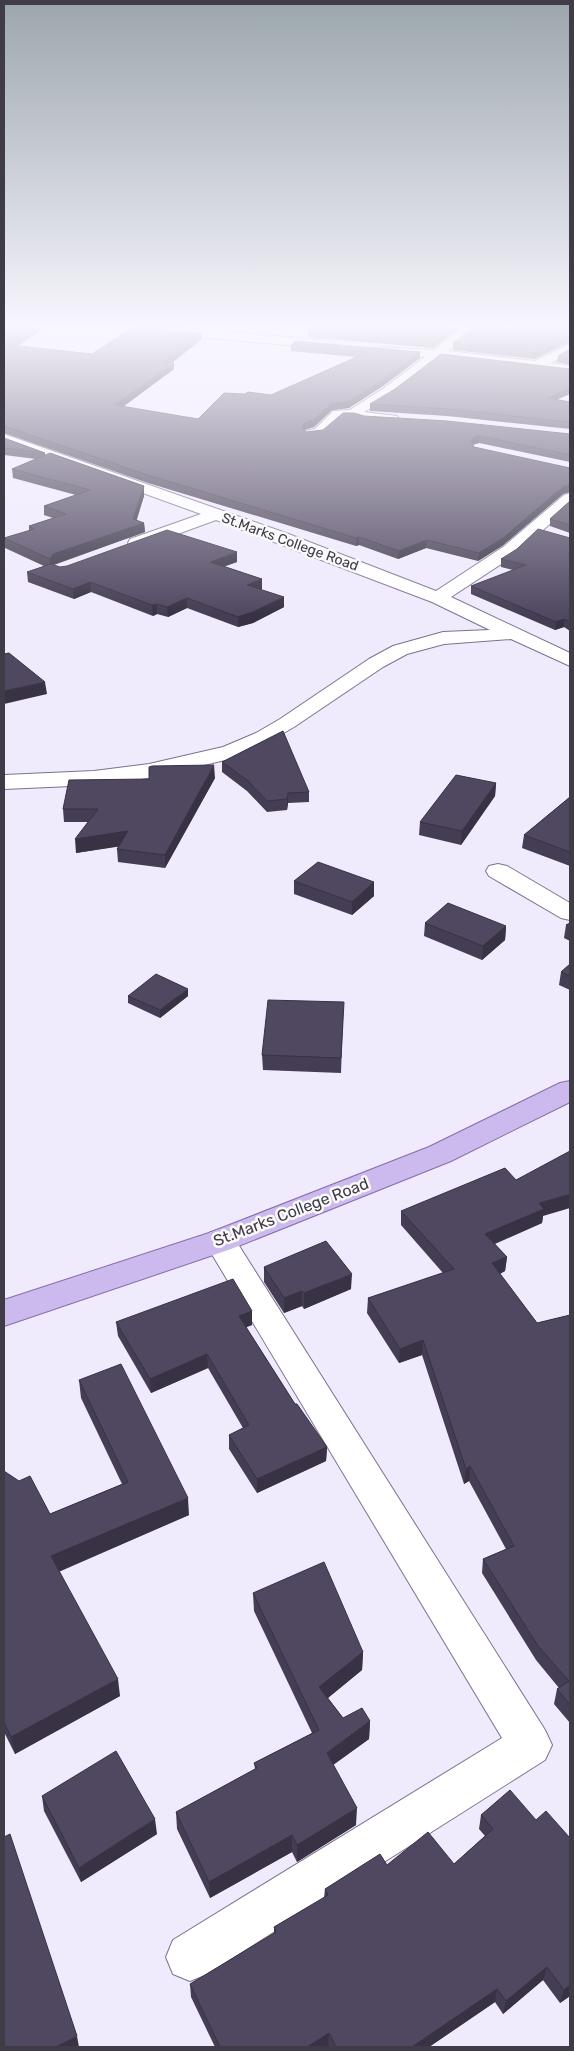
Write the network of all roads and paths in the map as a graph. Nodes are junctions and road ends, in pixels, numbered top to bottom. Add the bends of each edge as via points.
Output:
1 (328, 424) edge
2 (311, 434) edge
3 (4, 438) edge
4 (570, 498) edge
5 (217, 514) junction
6 (534, 529) junction
7 (552, 535) edge
8 (125, 547) edge
9 (438, 598) junction
10 (517, 634) junction
11 (570, 660) edge
12 (4, 782) edge
13 (498, 871) dead end
14 (570, 913) edge
15 (570, 1090) edge
16 (220, 1241) junction
17 (4, 1313) edge
18 (190, 1957) dead end

1 - 2 street via 319,433
3 - 5 street, St.Marks College Road
4 - 6 street
5 - 8 street
5 - 9 street, St.Marks College Road
6 - 7 street
6 - 9 street via 509,551
9 - 10 street, St.Marks College Road
10 - 11 street, St.Marks College Road
10 - 12 street via 443,638 400,650 376,662 287,724 230,752 149,771 94,778
13 - 14 street
15 - 16 main road, St.Marks College Road via 440,1154
16 - 17 main road, St.Marks College Road
16 - 18 street via 530,1745

